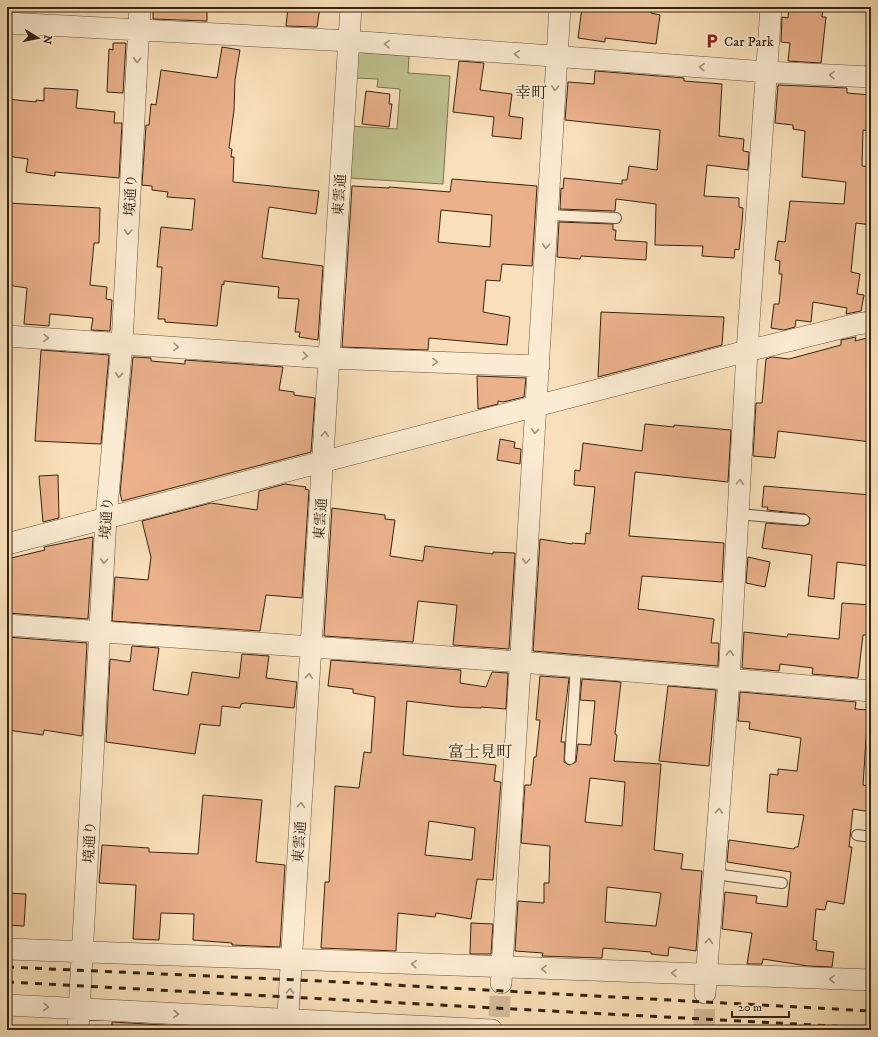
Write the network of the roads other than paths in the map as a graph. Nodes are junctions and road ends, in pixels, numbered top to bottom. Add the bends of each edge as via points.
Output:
1 (140, 7) edge
2 (351, 7) edge
3 (560, 7) edge
4 (771, 7) edge
5 (7, 23) edge
6 (139, 31) junction
7 (349, 41) junction
8 (557, 57) junction
9 (767, 72) junction
10 (871, 77) edge
11 (548, 215) junction
12 (616, 218) dead end
13 (871, 322) edge
14 (7, 336) edge
15 (122, 343) junction
16 (747, 351) junction
17 (328, 358) junction
18 (539, 366) junction
19 (537, 406) junction
20 (323, 463) junction
21 (738, 514) junction
22 (106, 518) junction
23 (804, 520) dead end
24 (7, 544) edge
25 (7, 625) edge
26 (100, 631) junction
27 (311, 648) junction
28 (520, 662) junction
29 (576, 667) junction
30 (728, 679) junction
31 (871, 691) edge
32 (570, 759) dead end
33 (857, 835) dead end
34 (871, 836) edge
35 (714, 874) junction
36 (782, 883) dead end
37 (7, 949) edge
38 (83, 951) junction
39 (291, 959) junction
40 (502, 975) junction
41 (871, 980) edge
42 (706, 984) junction
43 (7, 1005) edge
44 (80, 1008) junction
45 (288, 1025) edge
46 (496, 1026) edge
47 (78, 1030) edge

1 - 6 street, 境通り
2 - 7 street, 東雲通
3 - 8 street
4 - 9 street
5 - 6 street
6 - 7 street
6 -> 15 street, 境通り
8 -> 7 street
7 - 17 street, 東雲通
9 -> 8 street
8 -> 11 street
10 -> 9 street
9 - 16 street
11 - 12 lane
11 -> 18 street
13 - 16 street
14 -> 15 street
15 -> 17 street
15 -> 22 street, 境通り
16 - 19 street
21 -> 16 street
17 -> 18 street
20 -> 17 street, 東雲通
18 - 19 street
19 - 20 street
19 -> 28 street
20 - 22 street
20 - 27 street, 東雲通
21 - 23 lane
30 -> 21 street
22 - 24 street
22 -> 26 street, 境通り
25 - 26 street
26 - 27 street
26 - 38 street, 境通り
27 - 28 street
39 -> 27 street, 東雲通
28 - 29 street
28 - 40 street
29 - 30 street
29 - 32 lane
30 - 31 street
35 -> 30 street
33 - 34 lane
35 - 36 lane
42 -> 35 street
37 - 38 street
38 - 39 street
38 - 44 street, 境通り
40 -> 39 street
45 -> 39 street, 東雲通
42 -> 40 street
41 -> 42 street
43 -> 44 street
44 -> 45 street
44 - 47 street, 境通り
45 - 46 street

